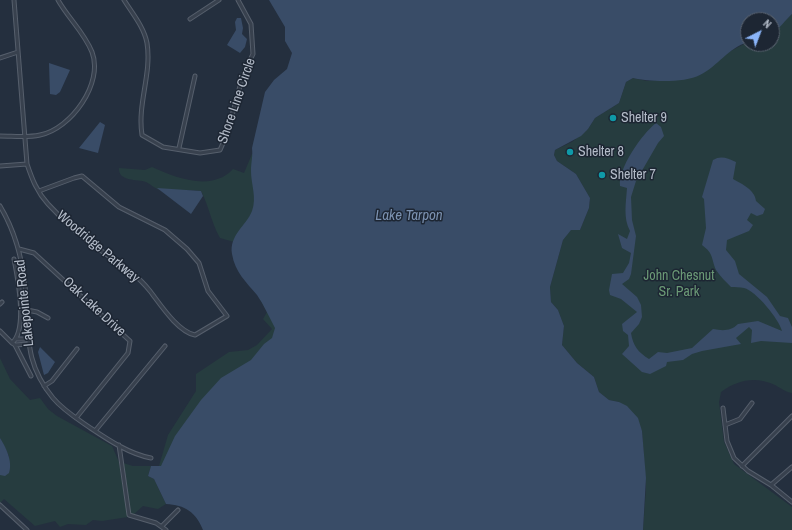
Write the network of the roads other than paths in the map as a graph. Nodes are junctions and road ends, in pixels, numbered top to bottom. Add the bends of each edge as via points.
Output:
1 (14, 0) edge
2 (58, 0) edge
3 (130, 0) edge
4 (219, 0) edge
5 (238, 0) edge
6 (125, 1) edge
7 (190, 19) dead end
8 (18, 52) junction
9 (0, 58) edge
10 (195, 76) dead end
11 (0, 136) edge
12 (25, 136) junction
13 (179, 148) junction
14 (27, 164) junction
15 (0, 166) edge
16 (39, 191) junction
17 (0, 206) edge
18 (19, 249) junction
19 (14, 259) dead end
20 (27, 310) junction
21 (48, 318) dead end
22 (0, 331) edge
23 (17, 339) junction
24 (28, 339) junction
25 (13, 344) junction
26 (28, 344) junction
27 (165, 346) dead end
28 (77, 349) dead end
29 (31, 376) dead end
30 (44, 386) junction
31 (752, 403) dead end
32 (724, 408) dead end
33 (792, 416) edge
34 (76, 418) junction
35 (725, 425) junction
36 (95, 431) junction
37 (118, 445) junction
38 (151, 458) dead end
39 (742, 466) junction
40 (792, 467) edge
41 (771, 485) junction
42 (792, 502) edge
43 (0, 505) edge
44 (178, 510) dead end
45 (162, 526) junction
46 (27, 530) edge
47 (166, 530) edge

1 - 8 street, Woodridge Parkway
2 - 12 street via 87,40 93,53 92,79 82,105 62,124 50,132
3 - 6 street
4 - 7 street
5 - 13 street, Shore Line Circle via 251,24 254,54 243,75 227,134 220,150 200,153
6 - 13 street, Shore Line Circle via 147,42 148,58 140,120 142,135 158,146
8 - 9 street
8 - 12 street, Woodridge Parkway
10 - 13 street
11 - 12 street
12 - 14 street, Woodridge Parkway
14 - 15 street
14 - 16 street, Woodridge Parkway
16 - 16 street, Woodridge Parkway via 48,204 78,232 138,278 166,313 188,332 195,335 227,316 208,291 195,258 165,230 119,207 82,176
17 - 18 street, Lakepointe Road
18 - 20 street, Lakepointe Road
18 - 34 street, Oak Lake Drive via 34,252 130,341 128,353
19 - 23 street via 19,289 20,321
20 - 21 street
20 - 24 street, Lakepointe Road
22 - 25 street
23 - 24 street
23 - 25 street
24 - 26 street, Lakepointe Road
25 - 26 street
25 - 29 street
26 - 30 street, Lakepointe Road via 35,369
27 - 36 street
28 - 30 street via 52,381
30 - 34 street, Lakepointe Road via 58,404
31 - 35 street via 740,419
32 - 35 street
33 - 39 street
34 - 36 street, Lakepointe Road
35 - 39 street via 730,450
36 - 37 street, Lakepointe Road
37 - 38 street, Lakepointe Road
37 - 45 street via 129,515
39 - 41 street
40 - 41 street
41 - 42 street
43 - 46 street
44 - 45 street
45 - 47 street

